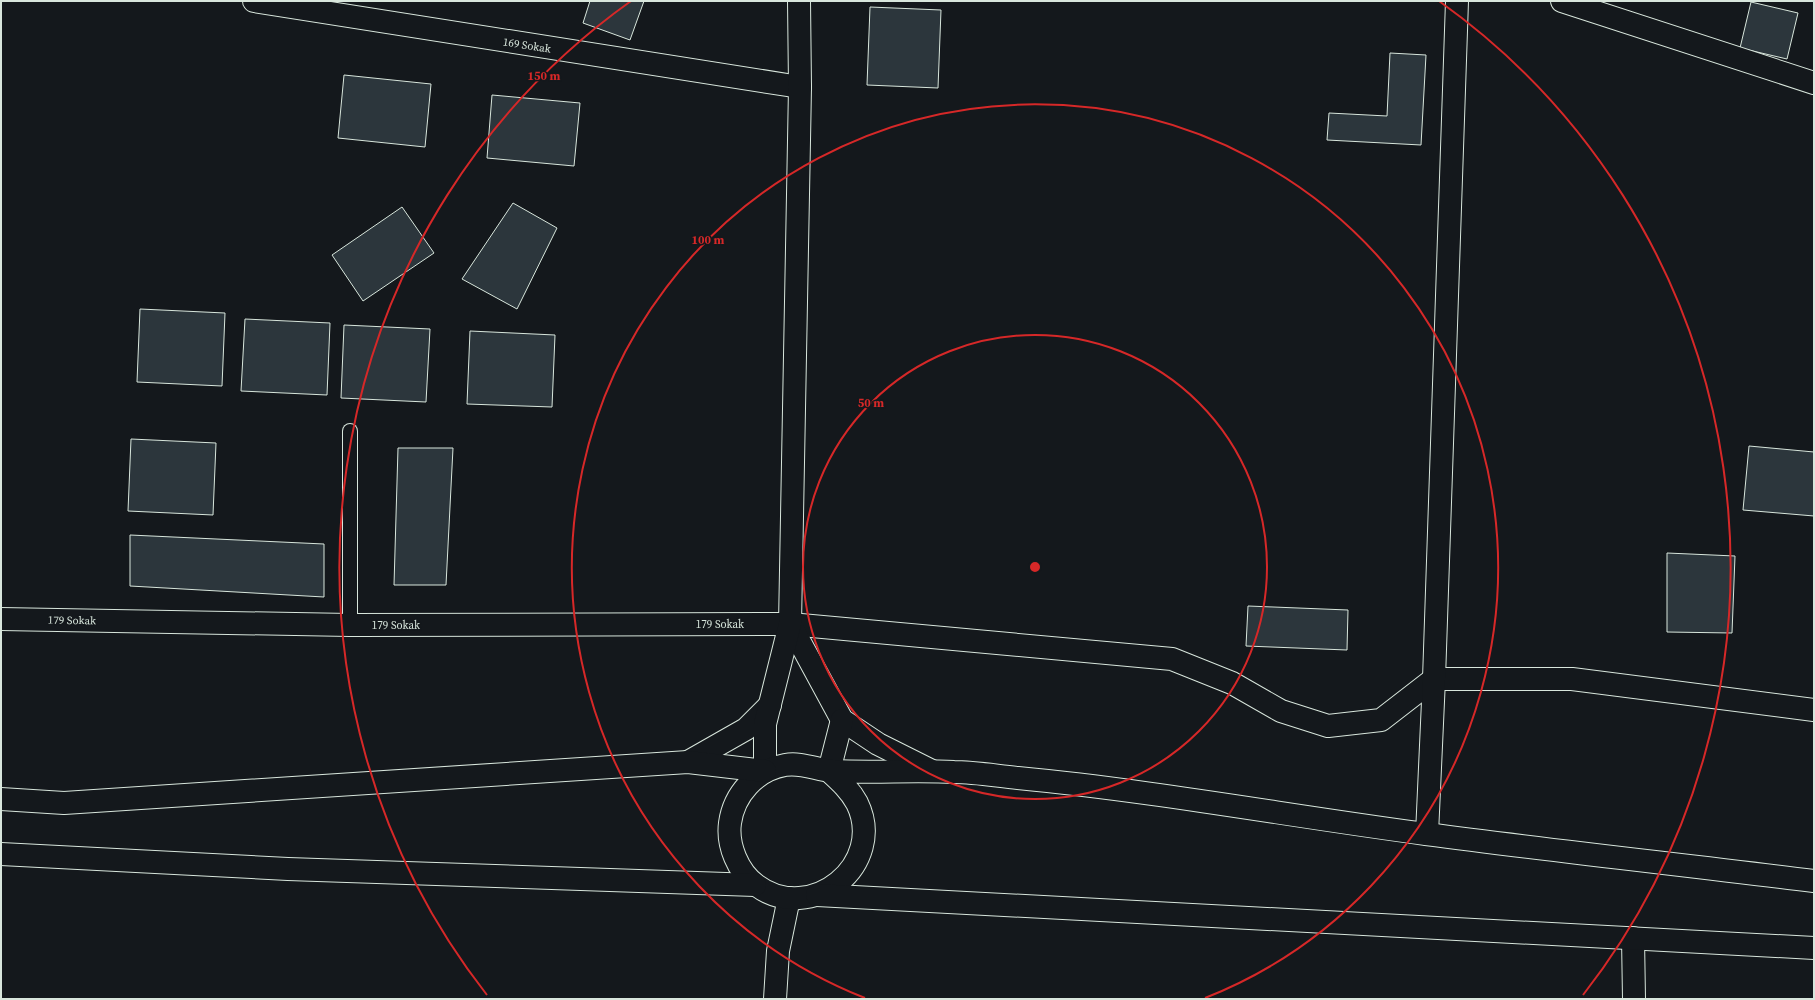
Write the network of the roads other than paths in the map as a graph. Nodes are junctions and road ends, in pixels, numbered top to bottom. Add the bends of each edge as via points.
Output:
1 (254, 1) edge
2 (799, 1) edge
3 (1457, 1) edge
4 (1562, 1) edge
5 (1814, 83) edge
6 (800, 87) junction
7 (350, 431) dead end
8 (1, 619) edge
9 (790, 624) junction
10 (350, 625) junction
11 (1434, 678) junction
12 (770, 704) junction
13 (1814, 710) edge
14 (842, 720) junction
15 (688, 762) junction
16 (765, 771) junction
17 (829, 771) junction
18 (932, 771) junction
19 (1, 799) edge
20 (1427, 834) junction
21 (1, 854) edge
22 (1814, 881) edge
23 (755, 885) junction
24 (817, 895) junction
25 (788, 898) junction
26 (1633, 938) junction
27 (1814, 948) edge
28 (775, 999) edge
29 (1634, 999) edge

1 - 6 main road, 169 Sokak
2 - 6 main road
3 - 11 main road
4 - 5 main road
6 - 9 main road
7 - 10 lane
8 - 10 main road, 179 Sokak
9 - 10 main road, 179 Sokak
9 - 11 main road, 179 Sokak via 1172,659 1232,683 1281,710 1328,726 1381,720
9 - 12 main road
9 - 14 main road
11 - 13 main road via 1572,679
11 - 20 main road
12 - 15 main road via 746,729
12 - 16 main road via 765,724
14 - 17 main road
14 - 18 main road via 878,744
15 - 16 main road
15 - 19 main road via 64,802
16 - 17 main road via 786,764 808,765
16 - 23 main road via 747,785 735,804 729,825 731,848 740,868
17 - 18 main road
17 - 24 main road via 846,786 858,805 864,826 861,848 852,868 837,885
18 - 20 main road via 1078,783
20 - 22 main road
21 - 23 main road via 288,869
23 - 25 main road via 774,895
24 - 25 main road
24 - 26 main road
25 - 28 main road via 778,951
26 - 27 main road
26 - 29 main road

